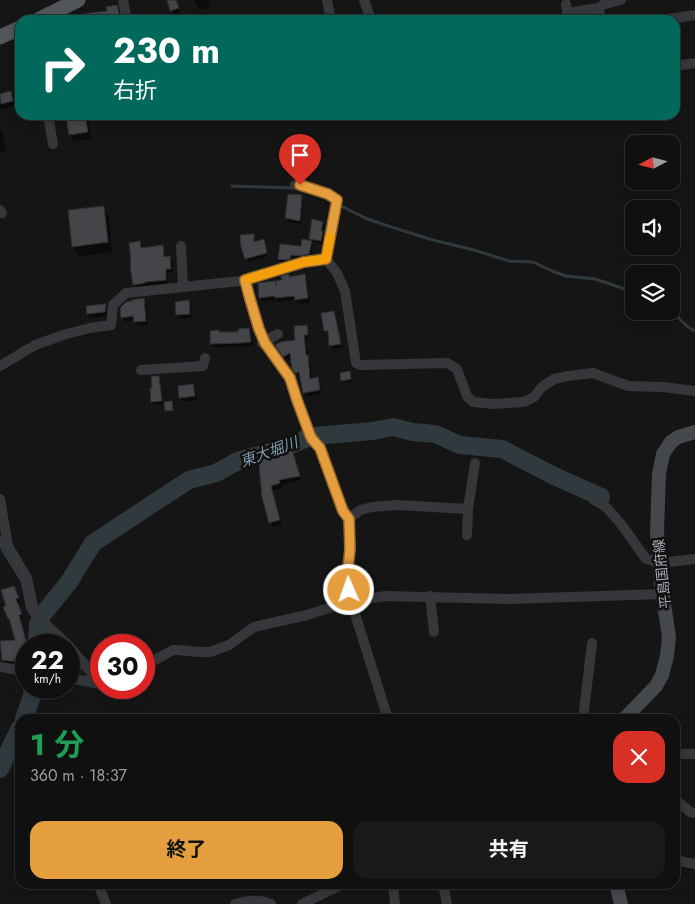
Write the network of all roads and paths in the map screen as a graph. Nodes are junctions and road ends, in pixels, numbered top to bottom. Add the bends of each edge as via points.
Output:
1 (78, 0) edge
2 (123, 0) edge
3 (327, 0) edge
4 (364, 0) edge
5 (621, 0) edge
6 (598, 8) junction
7 (567, 12) edge
8 (48, 15) edge
9 (126, 15) edge
10 (330, 15) edge
11 (369, 15) edge
12 (600, 15) edge
13 (695, 15) edge
14 (680, 17) edge
15 (15, 30) edge
16 (0, 37) edge
17 (695, 63) edge
18 (680, 65) edge
19 (49, 120) edge
20 (53, 144) dead end
21 (294, 185) dead end
22 (182, 246) dead end
23 (326, 259) junction
24 (245, 280) junction
25 (183, 288) junction
26 (278, 334) dead end
27 (263, 343) junction
28 (205, 358) dead end
29 (0, 366) edge
30 (141, 370) dead end
31 (695, 391) edge
32 (695, 432) edge
33 (475, 463) dead end
34 (0, 499) edge
35 (594, 500) dead end
36 (468, 509) junction
37 (349, 519) junction
38 (467, 536) dead end
39 (695, 559) edge
40 (660, 562) junction
41 (664, 594) junction
42 (430, 596) junction
43 (351, 601) junction
44 (434, 632) dead end
45 (57, 634) edge
46 (592, 643) dead end
47 (80, 659) edge
48 (155, 660) edge
49 (0, 667) edge
50 (15, 669) edge
51 (90, 670) edge
52 (386, 714) edge
53 (584, 714) edge
54 (629, 714) edge
55 (680, 754) edge
56 (695, 754) edge
57 (680, 803) edge
58 (695, 813) edge
59 (680, 861) edge
60 (695, 864) edge
61 (100, 889) edge
62 (334, 889) edge
63 (394, 889) edge
64 (444, 889) edge
65 (617, 889) edge
66 (106, 904) edge
67 (236, 904) edge
68 (271, 904) edge
69 (302, 904) edge
70 (395, 904) edge
71 (447, 904) edge
72 (621, 904) edge

1 - 8 main road
2 - 9 street
3 - 10 street
4 - 11 street
5 - 6 street
6 - 7 street
6 - 12 street
13 - 14 street
15 - 16 main road
17 - 18 street
19 - 20 street
21 - 23 street via 328,194 337,200
22 - 25 street
23 - 24 street via 304,262
23 - 31 street via 337,273 344,291 356,363 361,365 447,363 457,369 466,396 473,402 493,404 524,402 554,380 593,373 628,386
24 - 25 street via 207,288
24 - 27 street
25 - 29 street via 126,294 113,305 111,325 74,332 35,345
26 - 27 street
27 - 37 street via 290,378 311,437 320,448 343,511
28 - 30 street via 203,366
32 - 40 main road, 平島国府線 via 678,437 663,454 657,532
33 - 36 street
34 - 45 street via 8,546 27,578 33,606
35 - 40 street via 606,506 646,559
36 - 37 street via 397,505 372,507 360,510
36 - 38 street
37 - 43 street via 347,578
39 - 40 street
40 - 41 main road, 平島国府線
41 - 42 street via 508,599
41 - 54 main road, 平島国府線 via 669,637 662,675 656,686
42 - 43 street via 386,596
42 - 44 street
43 - 48 street via 254,627 220,649 210,652 173,650
43 - 52 street
46 - 53 street
47 - 51 street
49 - 50 street
55 - 56 street
57 - 58 street
59 - 60 street
61 - 66 street
62 - 69 street
63 - 70 street
64 - 71 street
65 - 72 main road
67 - 68 street via 261,900

